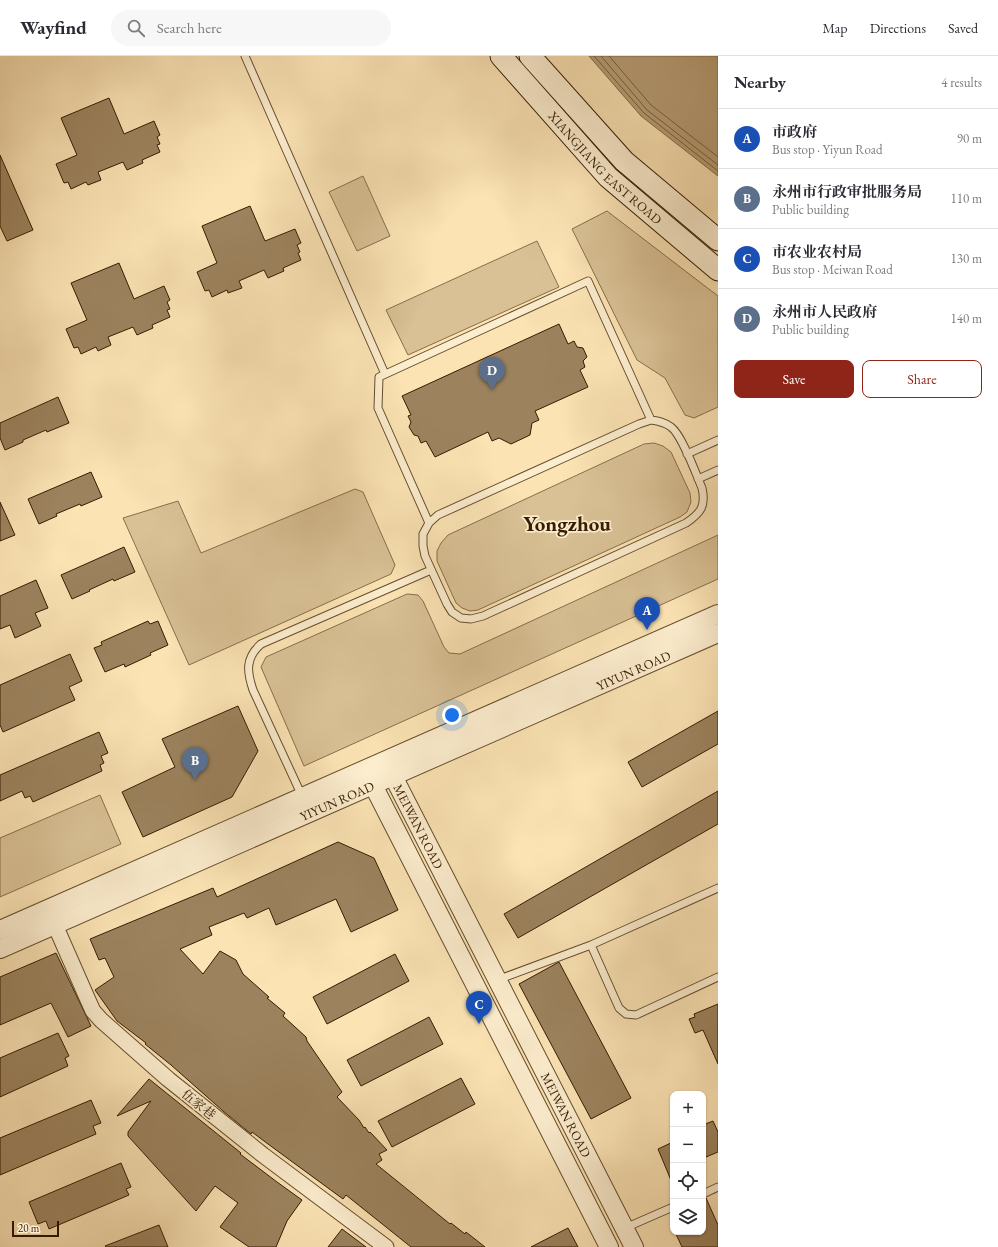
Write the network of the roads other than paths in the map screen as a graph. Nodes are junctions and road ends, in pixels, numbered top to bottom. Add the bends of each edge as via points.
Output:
1 (245, 56) edge
2 (501, 56) edge
3 (530, 56) edge
4 (718, 240) edge
5 (718, 270) edge
6 (385, 374) junction
7 (651, 420) junction
8 (718, 440) edge
9 (687, 454) junction
10 (718, 470) edge
11 (698, 479) junction
12 (429, 523) junction
13 (431, 570) junction
14 (718, 614) edge
15 (718, 633) edge
16 (375, 765) junction
17 (393, 776) junction
18 (373, 785) junction
19 (302, 797) junction
20 (718, 888) edge
21 (55, 925) junction
22 (0, 930) edge
23 (591, 945) junction
24 (0, 949) edge
25 (718, 977) edge
26 (497, 980) junction
27 (718, 1187) edge
28 (706, 1193) edge
29 (670, 1208) edge
30 (625, 1228) junction
31 (386, 1247) edge
32 (609, 1247) edge
33 (634, 1247) edge

1 - 6 lane
2 - 5 main road, XIANGJIANG EAST ROAD via 608,177
3 - 4 main road, XIANGJIANG EAST ROAD via 624,161
6 - 7 lane via 588,281
6 - 12 lane via 379,377 378,408
7 - 9 lane via 672,427
7 - 12 lane via 438,515
8 - 9 lane
9 - 11 lane
10 - 11 lane
11 - 13 lane via 704,497 702,507 696,516 686,523 483,616 461,618 452,612
12 - 13 lane via 423,534 423,546
13 - 19 lane via 261,644 253,651 249,664 253,690
14 - 16 street, YIYUN ROAD
15 - 17 street, YIYUN ROAD
16 - 17 street, MEIWAN ROAD
16 - 18 street, MEIWAN ROAD
16 - 19 street, YIYUN ROAD
17 - 18 street, YIYUN ROAD
17 - 26 street, MEIWAN ROAD
18 - 21 street, YIYUN ROAD
18 - 32 street, MEIWAN ROAD
19 - 22 street, YIYUN ROAD
20 - 23 lane
21 - 24 street, YIYUN ROAD
21 - 31 street, 伍家巷 via 93,1011 101,1020 168,1079 257,1150
23 - 25 lane via 620,1008 626,1014 636,1015
23 - 26 lane
26 - 30 street, MEIWAN ROAD
27 - 28 lane
29 - 30 lane
30 - 33 street, MEIWAN ROAD

